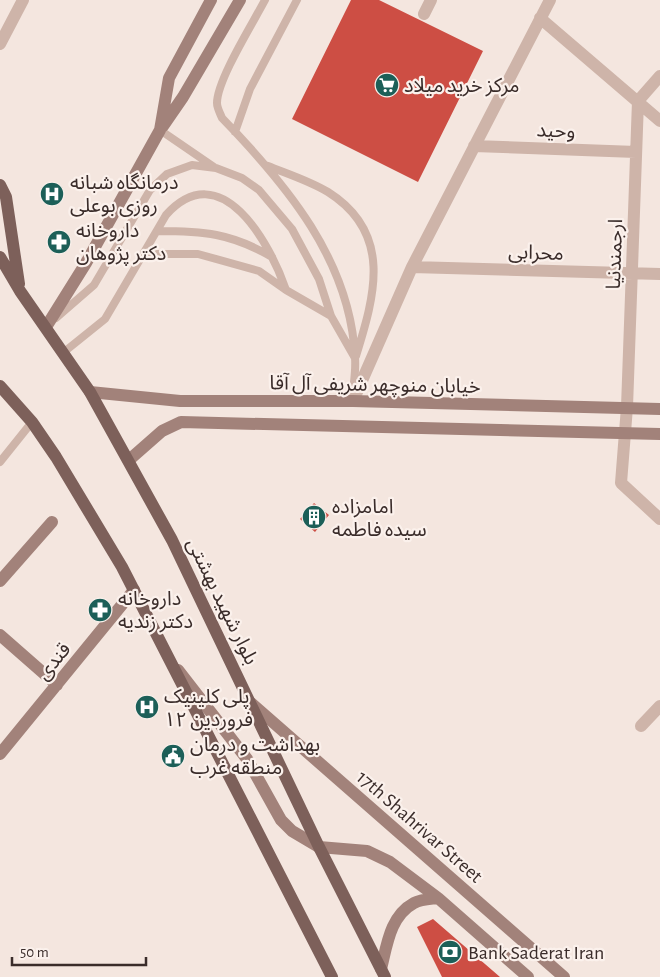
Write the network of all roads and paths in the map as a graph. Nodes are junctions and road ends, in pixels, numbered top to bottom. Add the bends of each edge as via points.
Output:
1 (23, 0) edge
2 (211, 0) edge
3 (240, 0) edge
4 (265, 0) edge
5 (297, 0) edge
6 (431, 0) edge
7 (550, 0) edge
8 (424, 14) dead end
9 (540, 18) junction
10 (0, 44) edge
11 (660, 76) edge
12 (638, 102) junction
13 (660, 121) edge
14 (160, 130) junction
15 (235, 132) junction
16 (474, 146) junction
17 (636, 152) junction
18 (266, 165) junction
19 (216, 168) junction
20 (0, 185) edge
21 (157, 231) junction
22 (144, 254) junction
23 (0, 257) edge
24 (274, 258) junction
25 (412, 267) junction
26 (0, 272) edge
27 (632, 274) junction
28 (660, 274) edge
29 (286, 290) junction
30 (20, 291) junction
31 (331, 316) junction
32 (46, 327) junction
33 (64, 352) junction
34 (355, 358) junction
35 (0, 386) edge
36 (90, 392) junction
37 (353, 401) junction
38 (627, 407) junction
39 (660, 409) edge
40 (32, 422) junction
41 (625, 433) junction
42 (660, 434) edge
43 (129, 460) junction
44 (0, 462) edge
45 (660, 518) edge
46 (52, 522) dead end
47 (0, 580) edge
48 (134, 590) junction
49 (0, 635) edge
50 (164, 652) junction
51 (57, 685) junction
52 (251, 703) junction
53 (660, 706) edge
54 (641, 726) dead end
55 (0, 754) edge
56 (319, 847) junction
57 (438, 898) junction
58 (383, 973) edge
59 (332, 977) edge
60 (528, 977) edge
61 (564, 977) edge

1 - 10 street
2 - 14 main road via 170,78
3 - 14 main road
4 - 15 lane via 218,93 217,103 222,118
5 - 15 lane via 250,89
6 - 8 street
7 - 9 street
9 - 12 street
9 - 16 street
11 - 12 street
12 - 13 street
12 - 17 street, ارجمندنیا
14 - 19 lane
14 - 32 main road via 86,264
15 - 18 lane
16 - 17 street, وحید
16 - 25 street
17 - 27 street, ارجمندنیا
18 - 34 lane via 308,221 334,265 350,317
18 - 34 lane via 334,197 353,213 368,237 374,261 374,285
19 - 31 lane via 248,182 279,212 309,258
19 - 32 lane via 192,165 167,174 150,190 94,285
20 - 30 main road via 6,197
21 - 22 lane
21 - 24 lane via 204,231 248,243
21 - 24 lane via 176,204 194,194 204,193 229,202 238,210 258,232
22 - 29 lane via 198,254 259,271
22 - 33 lane via 105,319
23 - 30 main road, بلوار شهید بهشتی
24 - 29 lane
25 - 27 street, محرابی
25 - 37 street
26 - 30 main road
27 - 28 street, محرابی
27 - 38 street, ارجمندنیا
29 - 31 lane
30 - 32 main road, بلوار شهید بهشتی
31 - 34 lane
32 - 33 main road, بلوار شهید بهشتی
33 - 36 main road, بلوار شهید بهشتی
34 - 37 lane
35 - 40 main road
36 - 37 main road, خیابان منوچهر شریفی آل آقا via 180,401
36 - 43 main road, بلوار شهید بهشتی
37 - 38 main road, خیابان منوچهر شریفی آل آقا
38 - 39 main road, خیابان منوچهر شریفی آل آقا
38 - 41 street, ارجمندنیا
40 - 44 lane
40 - 48 main road
41 - 42 main road
41 - 43 main road via 181,422 162,431
41 - 45 street, ارجمندنیا via 621,483
43 - 52 main road, بلوار شهید بهشتی via 172,540
46 - 47 main road
48 - 50 main road
48 - 51 main road, قندی
49 - 51 main road
50 - 56 main road via 247,759 281,820 292,831
50 - 59 main road
51 - 55 main road, قندی
52 - 56 main road, بلوار شهید بهشتی
52 - 61 main road, 17th Shahrivar Street
53 - 54 street
56 - 57 main road via 367,851 390,862
56 - 58 main road, بلوار شهید بهشتی
57 - 58 main road via 416,902 402,912 391,929
57 - 60 main road

